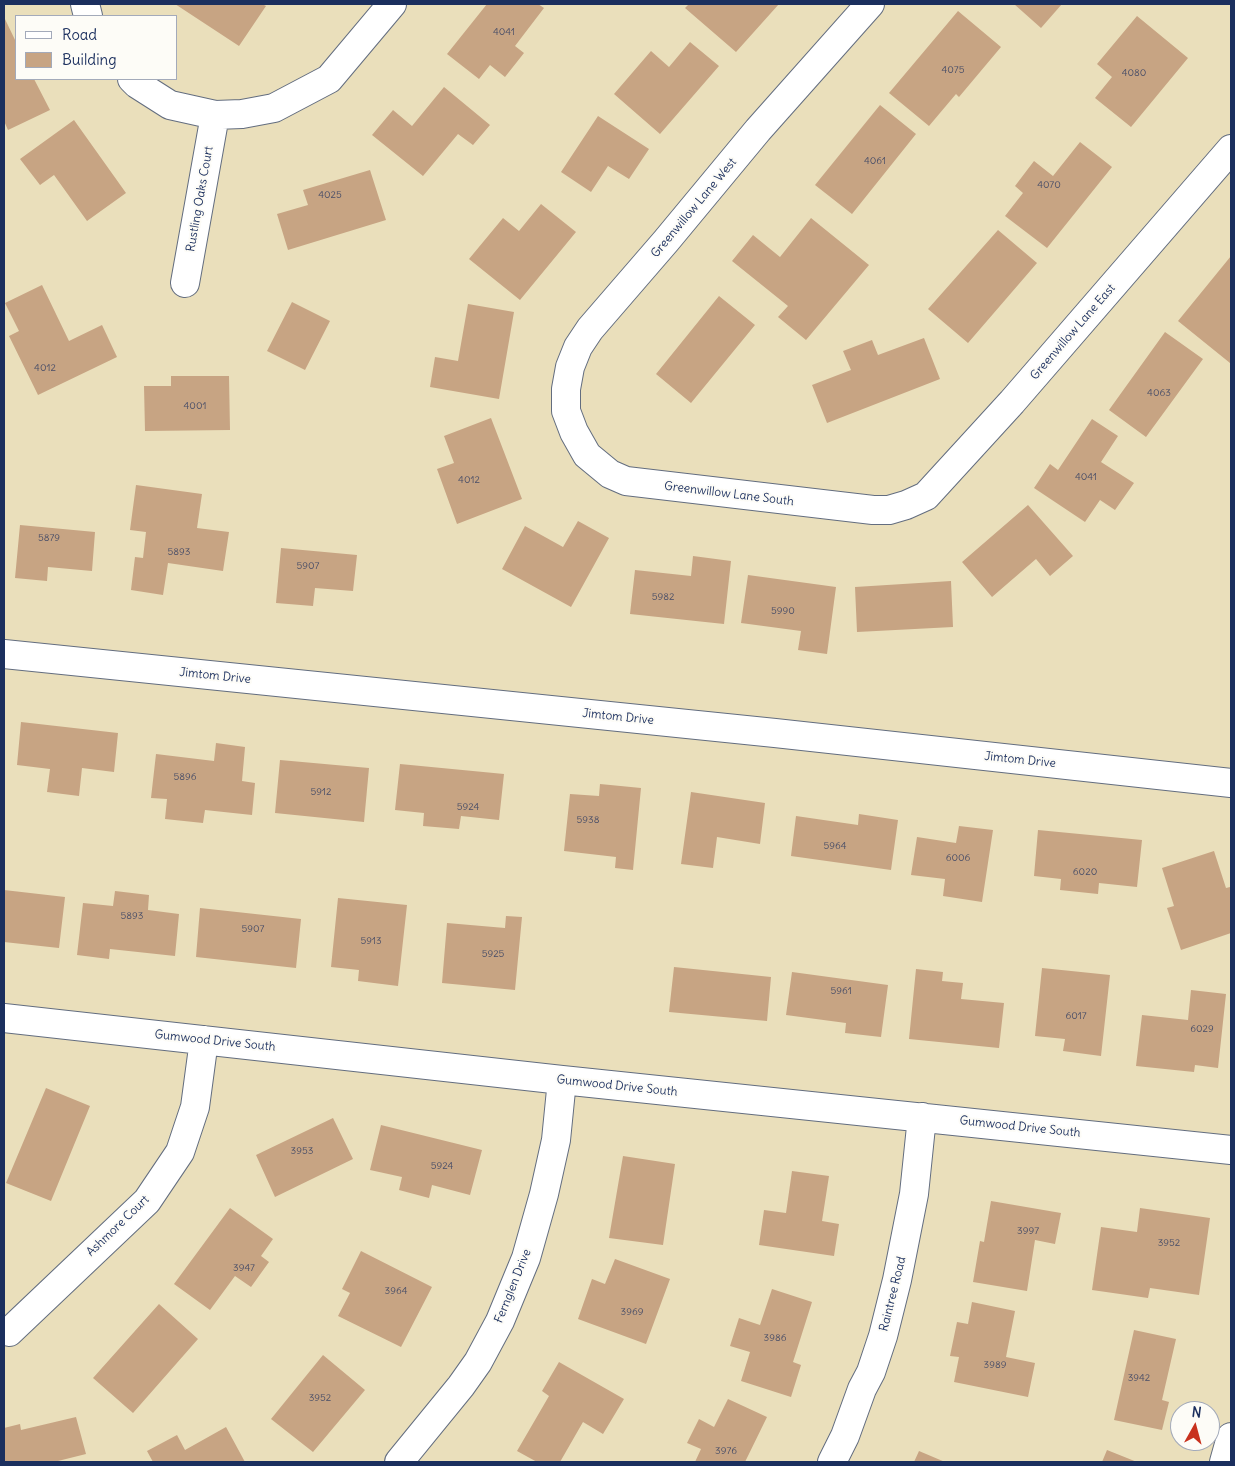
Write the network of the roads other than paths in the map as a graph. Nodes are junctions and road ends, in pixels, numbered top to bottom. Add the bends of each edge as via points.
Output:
1 (392, 4) edge
2 (870, 4) edge
3 (133, 80) edge
4 (215, 115) junction
5 (1231, 149) edge
6 (185, 283) dead end
7 (574, 432) joint
8 (906, 505) joint
9 (4, 654) edge
10 (1231, 783) edge
11 (4, 1018) edge
12 (204, 1040) junction
13 (562, 1080) junction
14 (922, 1117) junction
15 (1231, 1150) edge
16 (8, 1332) dead end
17 (1231, 1437) edge
18 (399, 1462) edge
19 (832, 1462) edge
20 (1224, 1462) edge

1 - 4 street via 329,79 274,108
2 - 7 street, Greenwillow Lane West via 758,130 586,335 578,347 566,389 566,411
3 - 4 street via 170,105
4 - 6 street, Rustling Oaks Court
5 - 8 street, Greenwillow Lane East via 1005,410 926,496
7 - 8 street, Greenwillow Lane South via 587,455 610,474 626,481 874,510
9 - 10 street, Jimtom Drive
11 - 12 street, Gumwood Drive South
12 - 13 street, Gumwood Drive South
12 - 16 street, Ashmore Court via 195,1107 180,1152 147,1201
13 - 14 street, Gumwood Drive South
13 - 18 street, Fernglen Drive via 556,1140 544,1194 526,1258 500,1321 461,1386
14 - 15 street, Gumwood Drive South
14 - 19 street, Raintree Road via 914,1194 897,1280 871,1372
17 - 20 street

